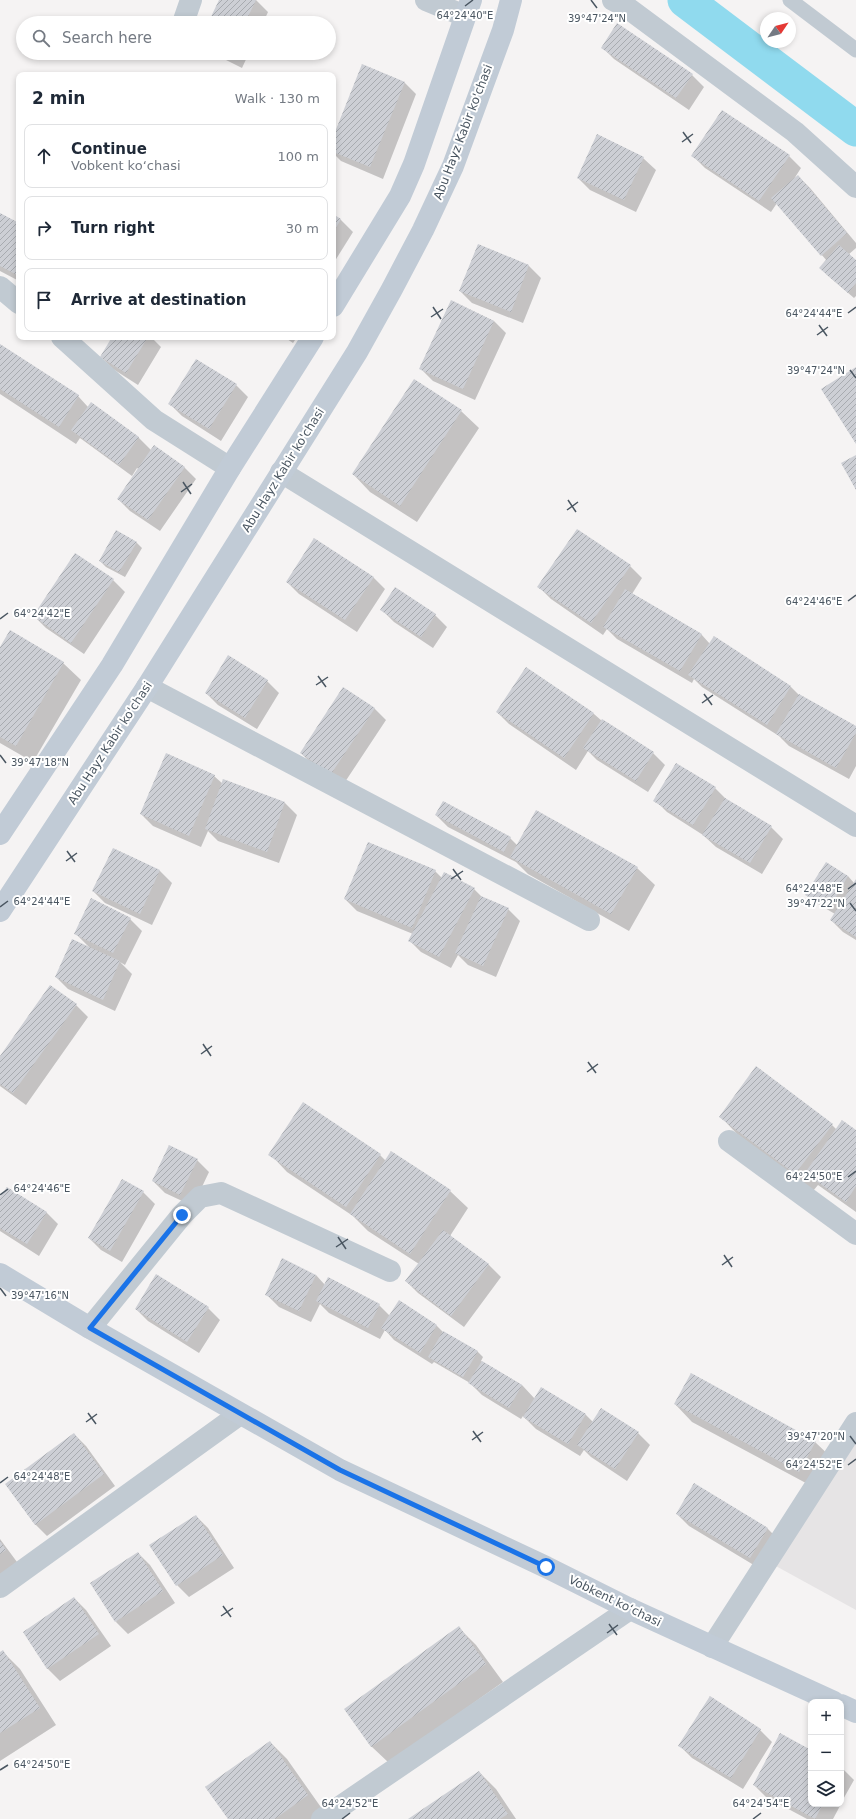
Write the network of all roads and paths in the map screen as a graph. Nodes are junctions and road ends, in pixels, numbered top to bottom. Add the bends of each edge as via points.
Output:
1 (192, 0) edge
2 (426, 0) edge
3 (511, 0) edge
4 (613, 0) edge
5 (790, 0) edge
6 (468, 8) edge
7 (186, 16) edge
8 (856, 50) edge
9 (856, 187) edge
10 (0, 287) edge
11 (16, 300) edge
12 (336, 301) edge
13 (65, 340) edge
14 (311, 340) edge
15 (230, 468) junction
16 (281, 472) junction
17 (147, 687) junction
18 (856, 826) edge
19 (0, 834) edge
20 (0, 911) edge
21 (589, 920) dead end
22 (729, 1140) dead end
23 (856, 1234) edge
24 (390, 1270) dead end
25 (0, 1274) edge
26 (90, 1328) junction
27 (240, 1414) junction
28 (856, 1423) edge
29 (0, 1586) edge
30 (630, 1609) junction
31 (712, 1647) junction
32 (827, 1699) edge
33 (844, 1706) edge
34 (856, 1712) edge
35 (322, 1819) edge

1 - 7 street
2 - 6 street
3 - 16 main road, Abu Hayz Kabir ko'chasi via 453,166 423,230 357,352
4 - 9 street via 625,6 795,132
5 - 8 lane
6 - 12 main road via 420,150 403,189 378,235
10 - 11 street
13 - 15 street via 154,420
14 - 15 main road
15 - 19 main road via 112,665
16 - 17 main road, Abu Hayz Kabir ko'chasi
16 - 18 street
17 - 20 main road, Abu Hayz Kabir ko'chasi
17 - 21 street
22 - 23 street
24 - 26 street via 220,1193 200,1198 182,1215
25 - 26 main road, Vobkent koʻchasi
26 - 27 main road, Vobkent koʻchasi
27 - 29 street
27 - 30 main road, Vobkent koʻchasi via 340,1470
28 - 31 street
30 - 31 main road, Vobkent koʻchasi
30 - 35 street
31 - 32 main road, Vobkent koʻchasi
33 - 34 main road

